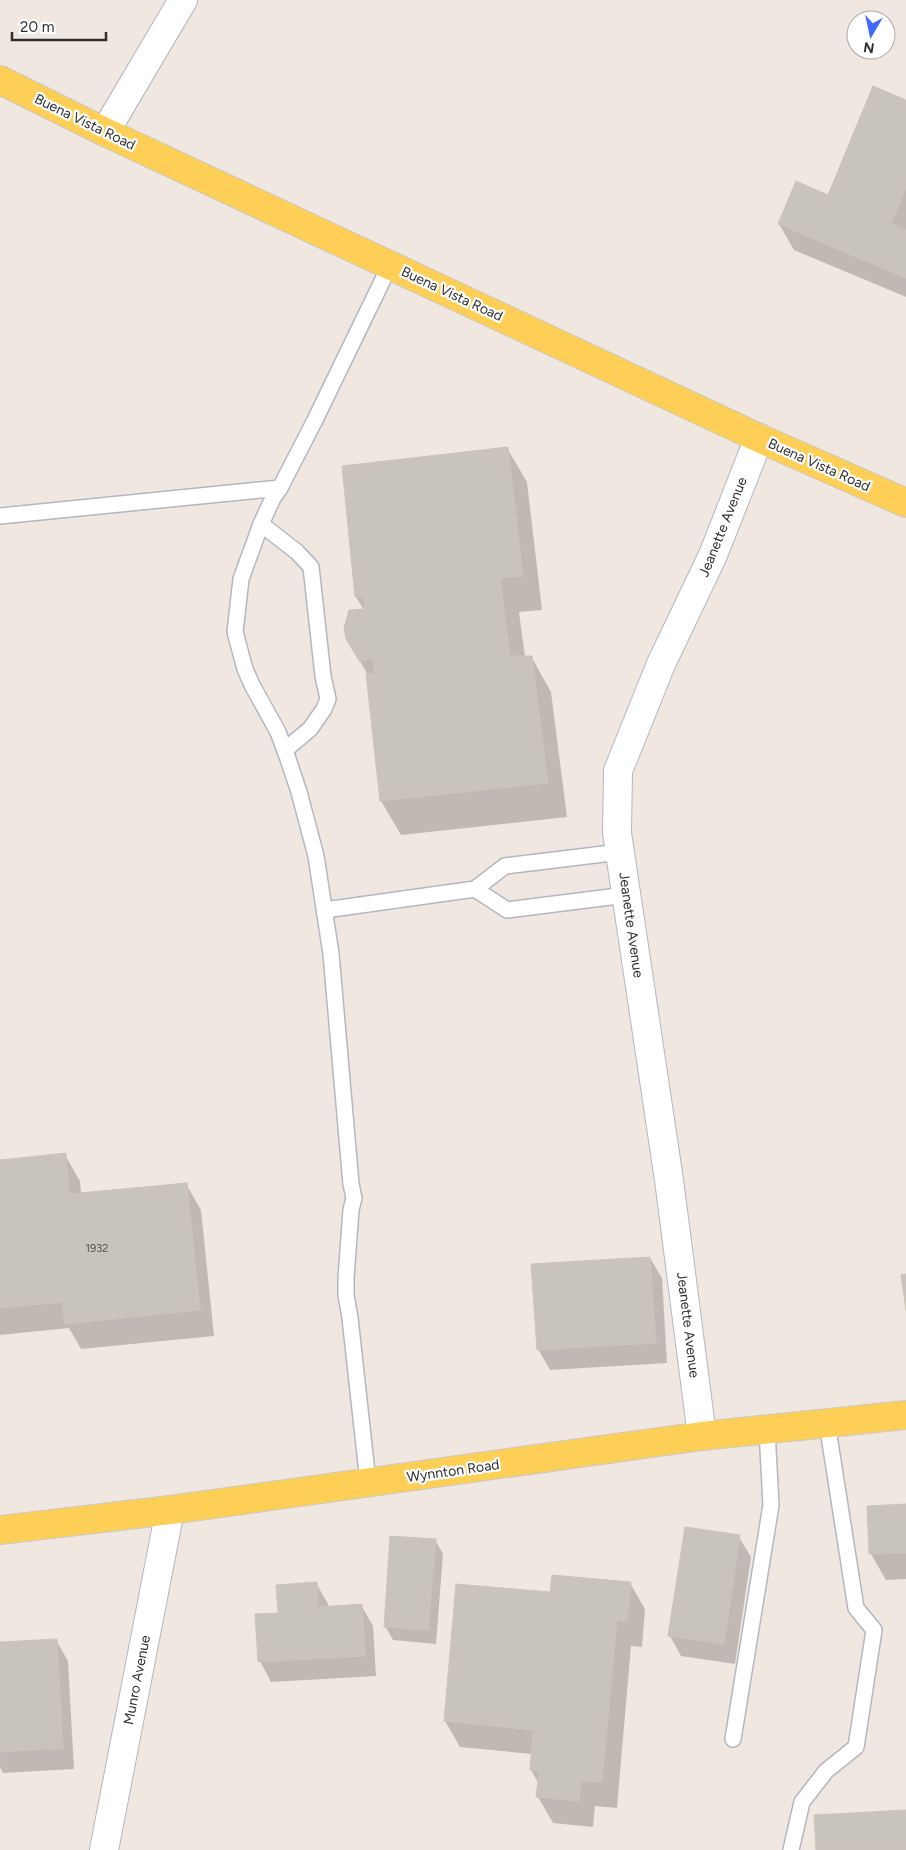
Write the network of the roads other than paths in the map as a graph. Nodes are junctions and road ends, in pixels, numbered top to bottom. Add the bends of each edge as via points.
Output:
1 (183, 0) edge
2 (0, 80) edge
3 (105, 132) junction
4 (390, 265) junction
5 (759, 438) junction
6 (280, 488) junction
7 (906, 503) edge
8 (0, 516) edge
9 (261, 524) junction
10 (285, 750) junction
11 (620, 852) junction
12 (475, 889) junction
13 (626, 895) junction
14 (325, 910) junction
15 (906, 1415) edge
16 (827, 1423) junction
17 (768, 1430) junction
18 (702, 1436) junction
19 (368, 1482) junction
20 (170, 1510) junction
21 (0, 1530) edge
22 (733, 1739) dead end
23 (104, 1850) edge
24 (791, 1850) edge

1 - 3 street
2 - 3 main road, Buena Vista Road
3 - 4 main road, Buena Vista Road
4 - 5 main road, Buena Vista Road
4 - 6 lane
5 - 7 main road, Buena Vista Road
5 - 11 street, Jeanette Avenue via 714,555 661,664 618,771
6 - 8 lane
6 - 9 lane
9 - 10 lane via 241,579 235,632 245,669
9 - 10 lane via 297,552 310,567 328,698 314,724
10 - 14 lane via 312,839
11 - 12 lane via 505,866
11 - 13 street, Jeanette Avenue
12 - 13 lane via 508,910
12 - 14 lane
13 - 18 street, Jeanette Avenue
14 - 19 lane via 354,1198 346,1295
15 - 16 main road, Wynnton Road
16 - 17 main road, Wynnton Road
16 - 24 lane via 856,1608 874,1630 856,1747 826,1771 802,1802
17 - 18 main road, Wynnton Road
17 - 22 lane via 771,1505
18 - 19 main road, Wynnton Road
19 - 20 main road, Wynnton Road
20 - 21 main road, Wynnton Road
20 - 23 street, Munro Avenue

